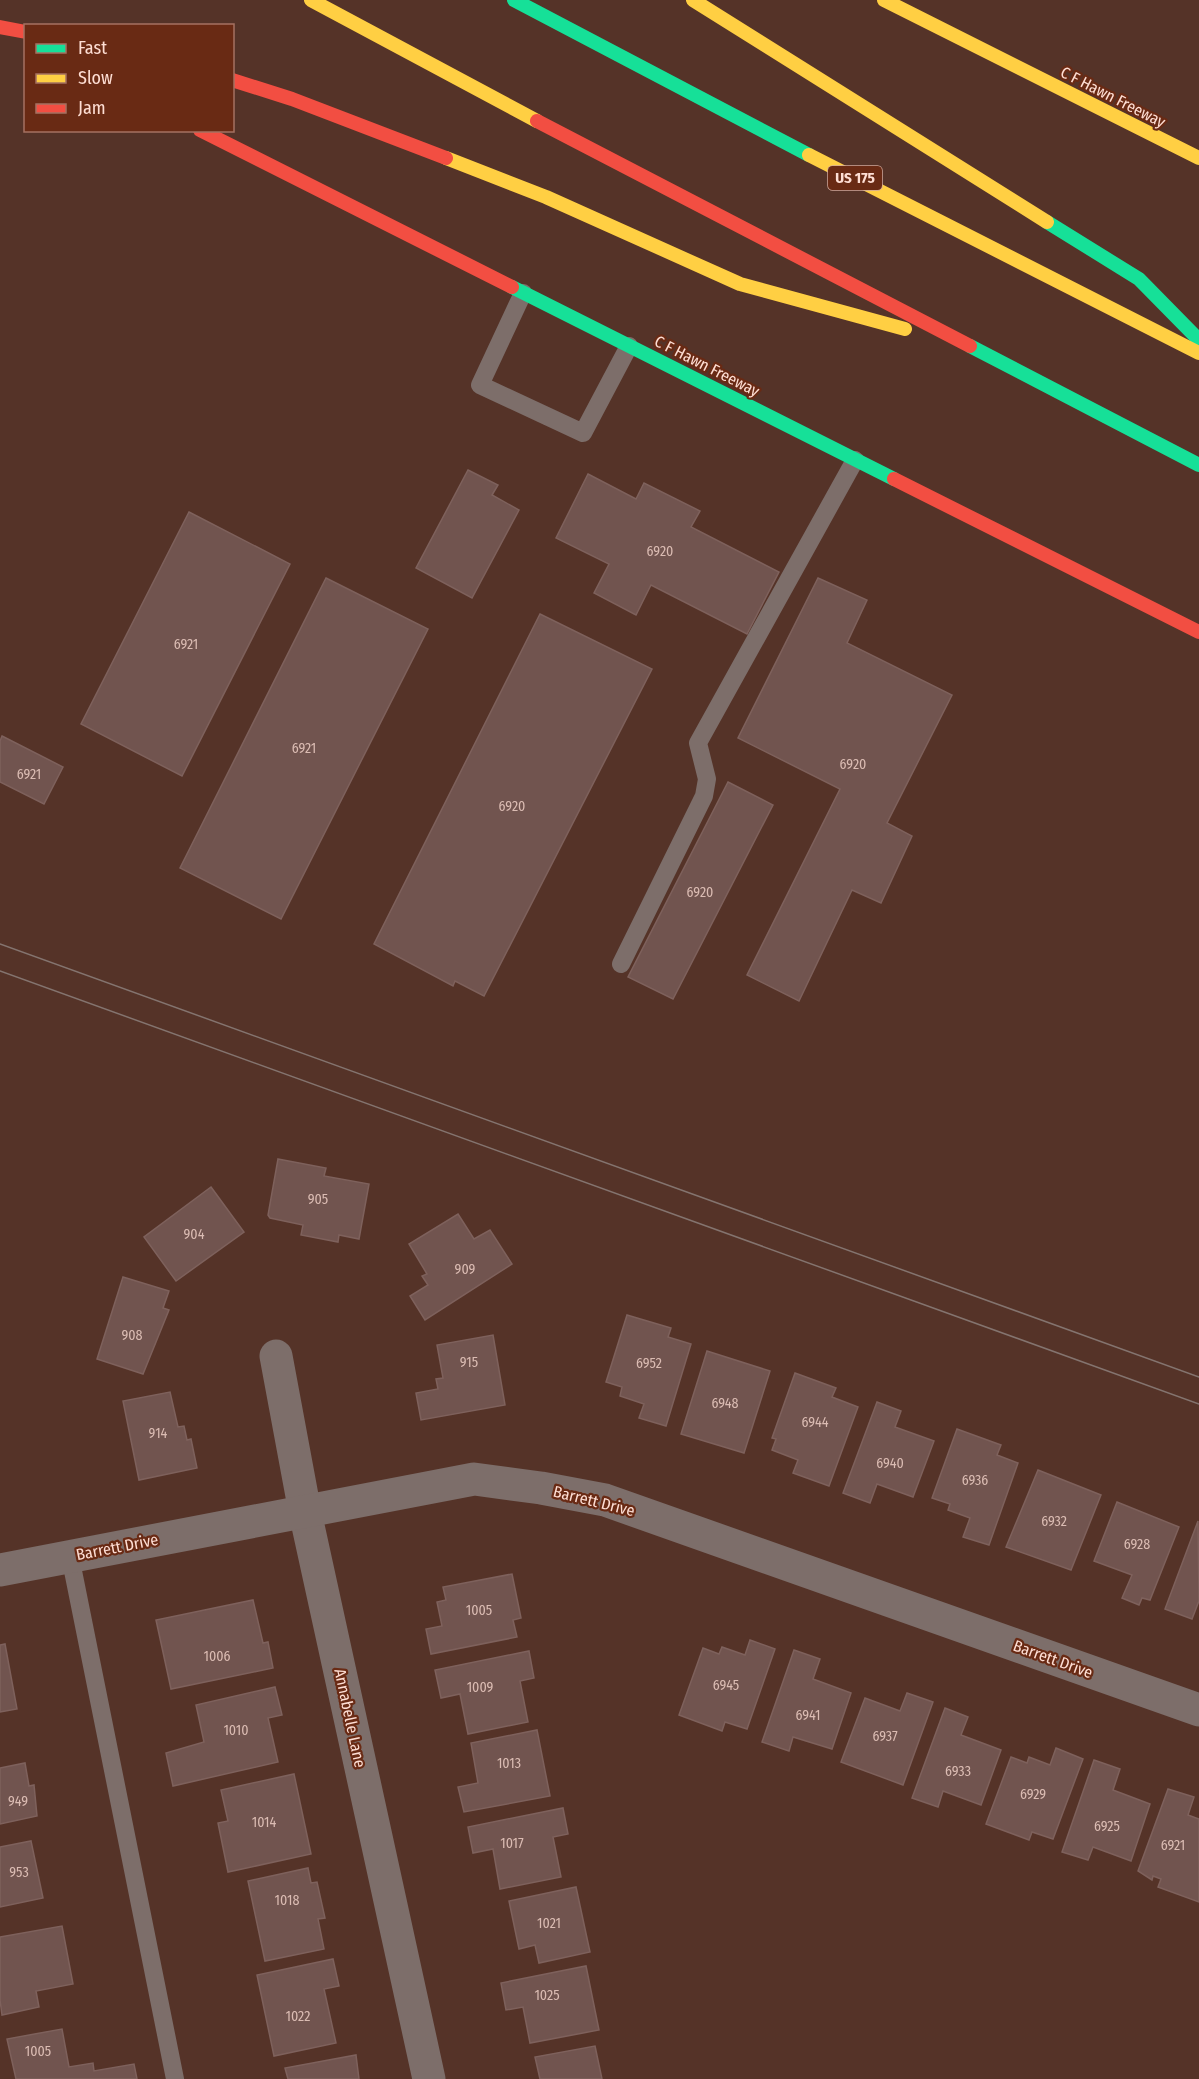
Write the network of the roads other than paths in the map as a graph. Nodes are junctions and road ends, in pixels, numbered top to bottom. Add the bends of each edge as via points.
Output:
1 (311, 0) edge
2 (514, 0) edge
3 (693, 0) edge
4 (884, 0) edge
5 (0, 28) edge
6 (24, 32) edge
7 (24, 42) edge
8 (234, 81) edge
9 (204, 132) edge
10 (1199, 158) edge
11 (523, 293) junction
12 (1199, 340) edge
13 (629, 346) junction
14 (970, 348) junction
15 (1199, 352) edge
16 (855, 460) junction
17 (1199, 465) edge
18 (1199, 632) edge
19 (621, 964) dead end
20 (276, 1356) dead end
21 (305, 1512) junction
22 (70, 1556) junction
23 (0, 1570) edge
24 (1199, 1710) edge
25 (175, 2079) edge
26 (429, 2079) edge

1 - 14 main road
2 - 15 main road, US 175 via 738,119
3 - 12 main road via 1138,279
4 - 10 main road, C F Hawn Freeway
5 - 6 main road
5 - 7 main road
8 - 14 main road via 546,197 740,284
9 - 11 main road, C F Hawn Freeway
11 - 13 main road, C F Hawn Freeway
11 - 13 lane via 480,385 583,433
13 - 16 main road, C F Hawn Freeway
14 - 17 main road
16 - 18 main road, C F Hawn Freeway
16 - 19 lane via 698,743 707,779 704,796
20 - 21 street, Annabelle Lane
21 - 22 street, Barrett Drive
21 - 24 street, Barrett Drive via 474,1479 605,1500
21 - 26 street, Annabelle Lane
22 - 23 street, Barrett Drive
22 - 25 lane

